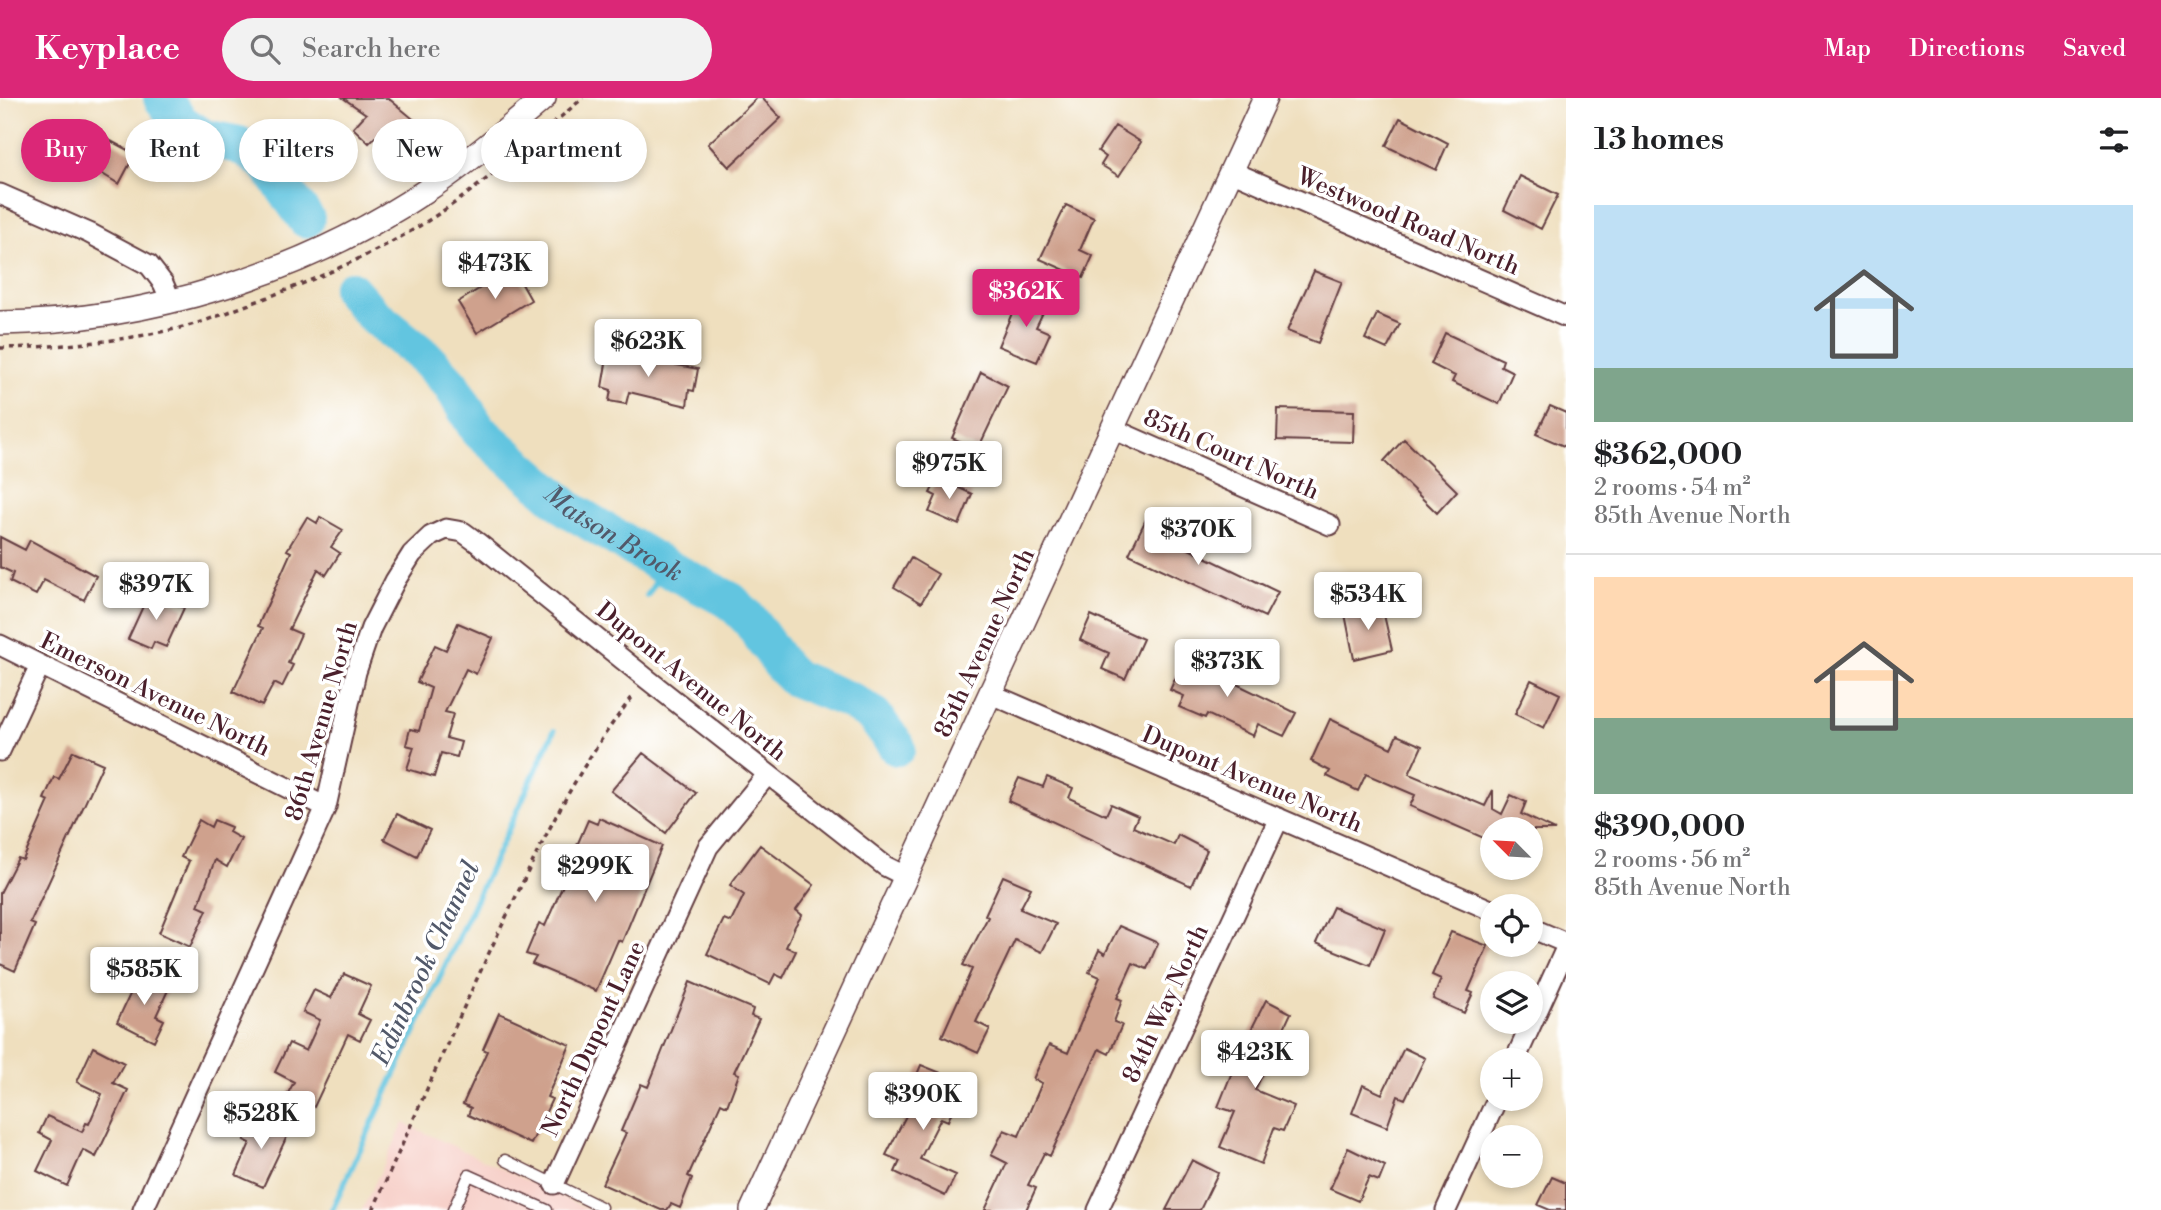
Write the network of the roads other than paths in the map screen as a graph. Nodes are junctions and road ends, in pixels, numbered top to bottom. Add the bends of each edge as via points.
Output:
1 (544, 98) edge
2 (1265, 98) edge
3 (1231, 171) junction
4 (0, 194) edge
5 (171, 301) junction
6 (1566, 317) edge
7 (0, 323) edge
8 (1113, 429) junction
9 (1330, 525) dead end
10 (446, 529) joint
11 (0, 645) edge
12 (40, 665) junction
13 (991, 694) junction
14 (0, 751) edge
15 (768, 775) junction
16 (326, 807) junction
17 (1279, 818) junction
18 (905, 876) junction
19 (1480, 905) edge
20 (1543, 934) edge
21 (1566, 945) edge
22 (1520, 1048) edge
23 (1491, 1111) edge
24 (505, 1160) dead end
25 (554, 1184) junction
26 (601, 1206) dead end
27 (143, 1210) edge
28 (453, 1210) edge
29 (547, 1210) edge
30 (752, 1210) edge
31 (1098, 1210) edge
32 (1446, 1210) edge

1 - 5 street via 457,169 385,216 269,270
2 - 3 street, 85th Avenue North
3 - 6 street, Westwood Road North
3 - 8 street, 85th Avenue North
4 - 5 street via 149,265
5 - 7 street via 95,315
8 - 9 street, 85th Court North
8 - 13 street, 85th Avenue North
10 - 15 street, Dupont Avenue North via 463,532 478,542
10 - 16 street, 86th Avenue North via 430,536 412,554 371,628 356,672
11 - 12 street, Emerson Avenue North
12 - 14 street
12 - 16 street, Emerson Avenue North
13 - 17 street, Dupont Avenue North
13 - 18 street, 85th Avenue North
15 - 18 street, Dupont Avenue North via 885,866
15 - 25 street, North Dupont Lane via 708,847
16 - 27 street, 86th Avenue North
17 - 19 street, Dupont Avenue North
17 - 31 street, 84th Way North
18 - 30 street, 85th Avenue North
20 - 21 street
21 - 22 street
23 - 32 street
24 - 25 lane
25 - 26 lane
28 - 29 lane via 469,1175

